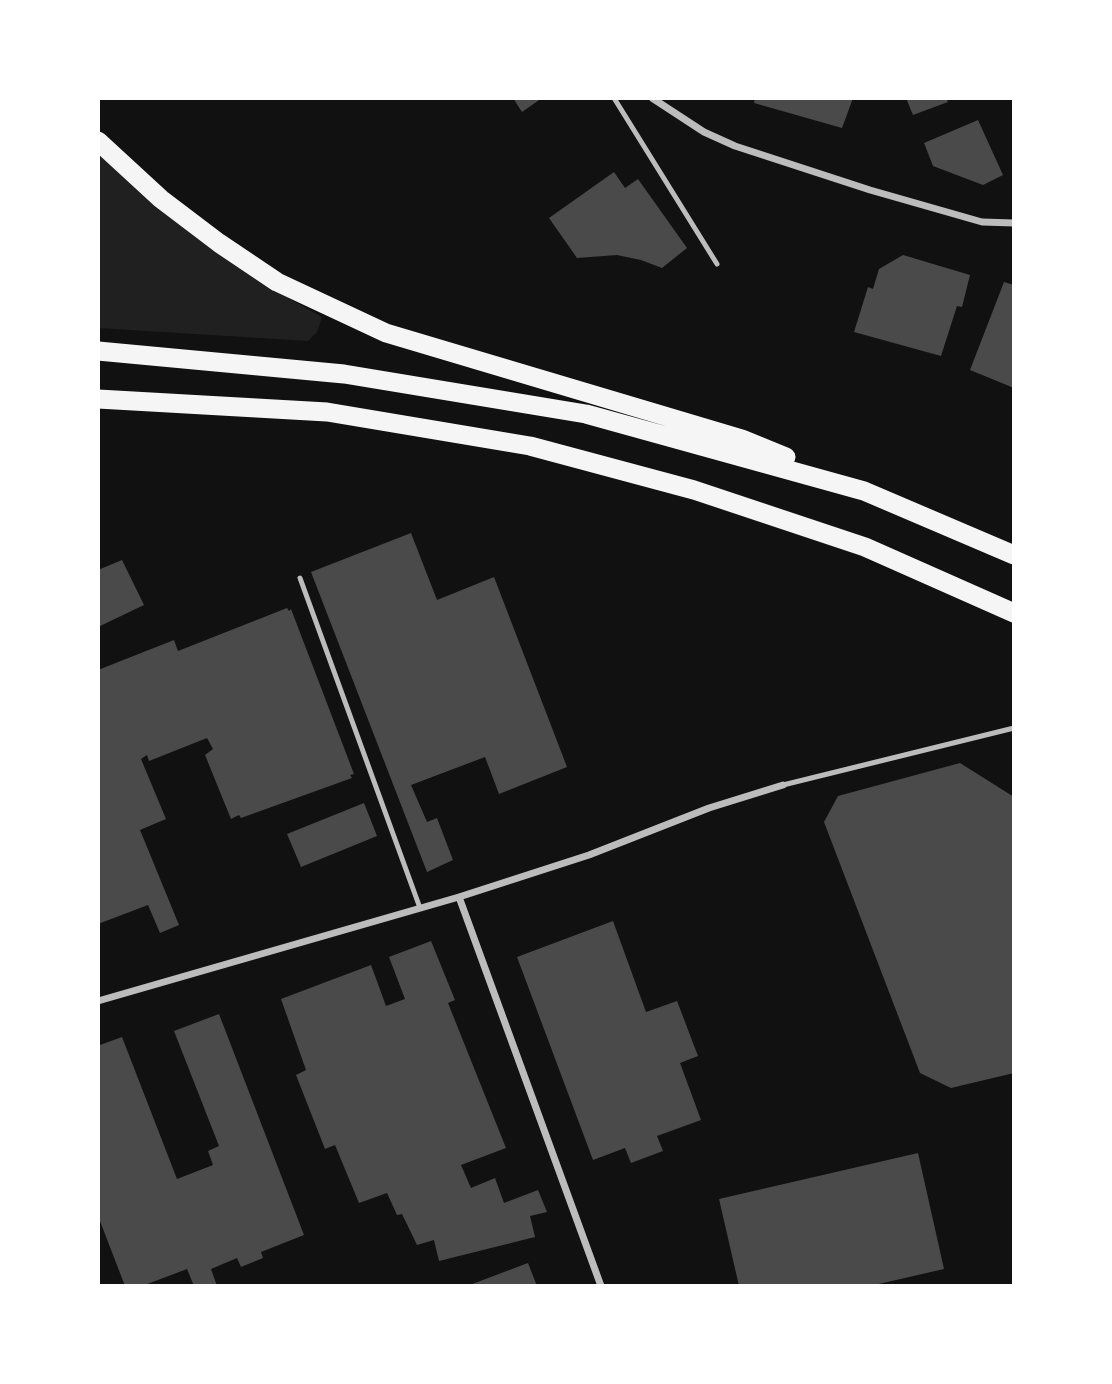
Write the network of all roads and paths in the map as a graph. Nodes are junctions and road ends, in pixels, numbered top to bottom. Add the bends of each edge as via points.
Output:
1 (614, 98) edge
2 (652, 98) edge
3 (98, 141) edge
4 (1014, 223) edge
5 (717, 264) dead end
6 (98, 351) edge
7 (98, 399) edge
8 (864, 491) junction
9 (1014, 555) edge
10 (300, 578) dead end
11 (1014, 613) edge
12 (1014, 727) edge
13 (783, 785) joint
14 (459, 897) junction
15 (420, 908) junction
16 (98, 1001) edge
17 (601, 1286) edge

1 - 5 lane
2 - 4 street via 735,146 982,222
3 - 8 highway via 171,206 277,282 386,333 742,439
6 - 8 highway via 344,374 586,414
7 - 11 highway via 327,412 530,446 694,490 865,547
8 - 9 highway
10 - 15 lane
12 - 13 lane
13 - 14 street
14 - 15 street
14 - 17 street
15 - 16 street

